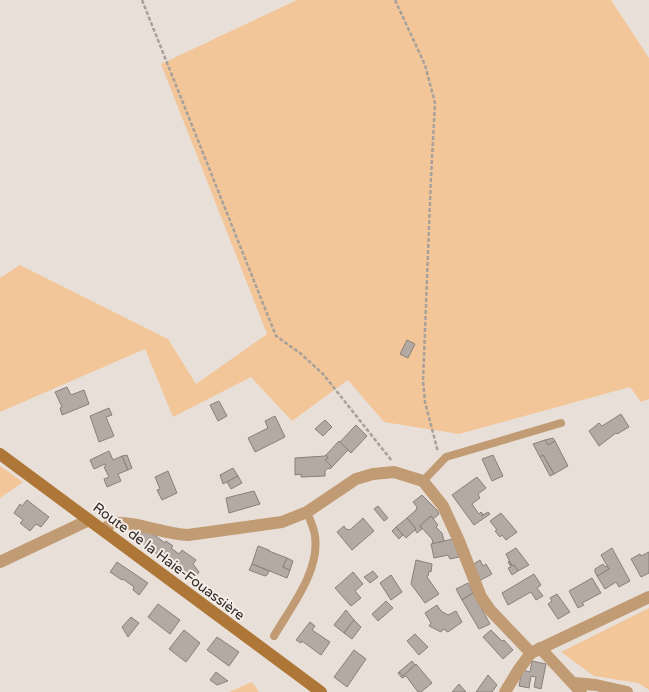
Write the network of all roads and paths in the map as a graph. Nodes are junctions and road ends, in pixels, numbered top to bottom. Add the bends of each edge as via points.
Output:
1 (142, 0) edge
2 (395, 0) edge
3 (561, 423) dead end
4 (0, 454) edge
5 (441, 462) junction
6 (394, 472) junction
7 (423, 481) junction
8 (307, 512) junction
9 (89, 520) junction
10 (104, 531) junction
11 (0, 562) edge
12 (649, 597) edge
13 (274, 636) dead end
14 (536, 650) junction
15 (578, 688) edge
16 (321, 692) edge
17 (505, 692) edge
18 (628, 692) edge

1 - 6 path via 276,336 300,352 323,374 394,463
2 - 5 path via 425,65 435,103 424,382 425,402
3 - 5 lane via 446,457
4 - 9 street, Route de la Haie-Fouassière
5 - 7 lane
6 - 7 street
6 - 8 street via 356,479
7 - 14 street via 443,506 481,597 490,610
8 - 10 street via 282,522 188,535 123,522 111,523
8 - 13 lane via 315,535 315,554 300,591
9 - 10 street, Route de la Haie-Fouassière
9 - 11 street
10 - 16 street, Route de la Haie-Fouassière
12 - 14 street
14 - 15 street
14 - 17 street via 519,669
15 - 18 street via 596,685

